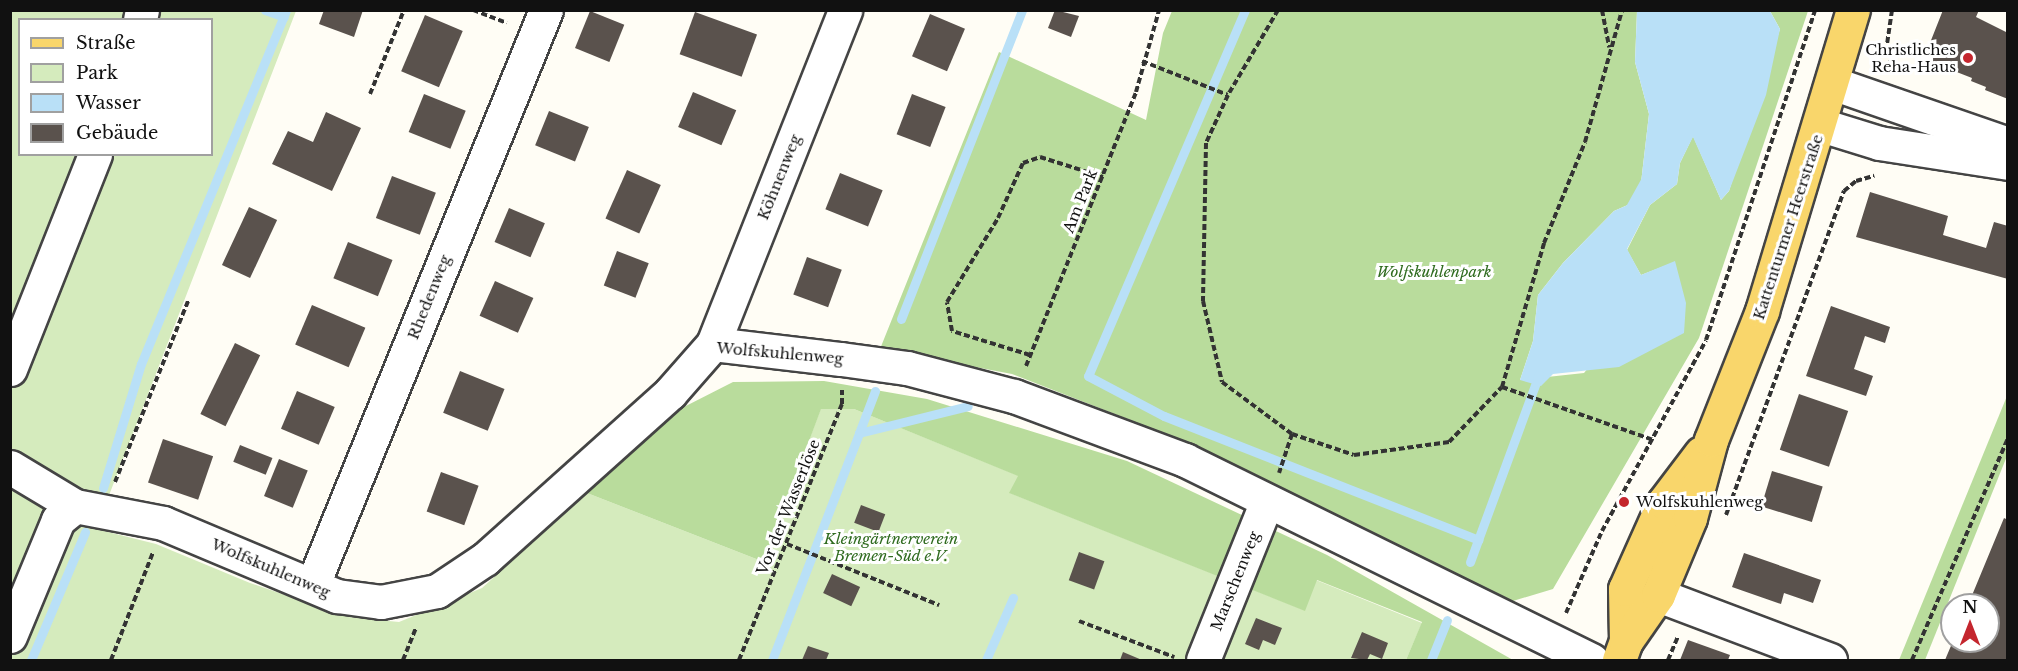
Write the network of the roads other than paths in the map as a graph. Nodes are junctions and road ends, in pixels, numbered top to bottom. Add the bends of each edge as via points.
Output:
1 (546, 10) edge
2 (845, 10) edge
3 (1853, 10) edge
4 (1832, 83) junction
5 (1821, 125) junction
6 (2007, 144) edge
7 (94, 156) edge
8 (2007, 163) edge
9 (713, 344) junction
10 (10, 369) edge
11 (1711, 440) junction
12 (10, 467) edge
13 (1271, 492) junction
14 (89, 509) junction
15 (313, 584) junction
16 (1658, 595) junction
17 (10, 636) edge
18 (1622, 651) edge
19 (1578, 654) edge
20 (1203, 660) edge
21 (1830, 660) edge

1 - 15 street, Rhedenweg
2 - 9 street, Köhnenweg
3 - 4 main road, Kattenturmer Heerstraße
4 - 5 main road, Kattenturmer Heerstraße
4 - 6 street
5 - 8 street via 1879,143
5 - 11 main road, Kattenturmer Heerstraße via 1762,311
7 - 10 street
9 - 13 street, Wolfskuhlenweg via 907,368 1014,396
9 - 15 street, Wolfskuhlenweg via 670,393 529,521 485,559 437,591 381,602 337,596
11 - 16 main road, Kattenturmer Heerstraße via 1690,518
11 - 18 main road, Kattenturmer Heerstraße via 1664,502 1642,548 1625,589
12 - 14 street
13 - 19 street, Wolfskuhlenweg
13 - 20 street, Marschenweg
14 - 15 street, Wolfskuhlenweg via 163,523
14 - 17 street via 58,520
16 - 18 main road, Kattenturmer Heerstraße
16 - 21 street

